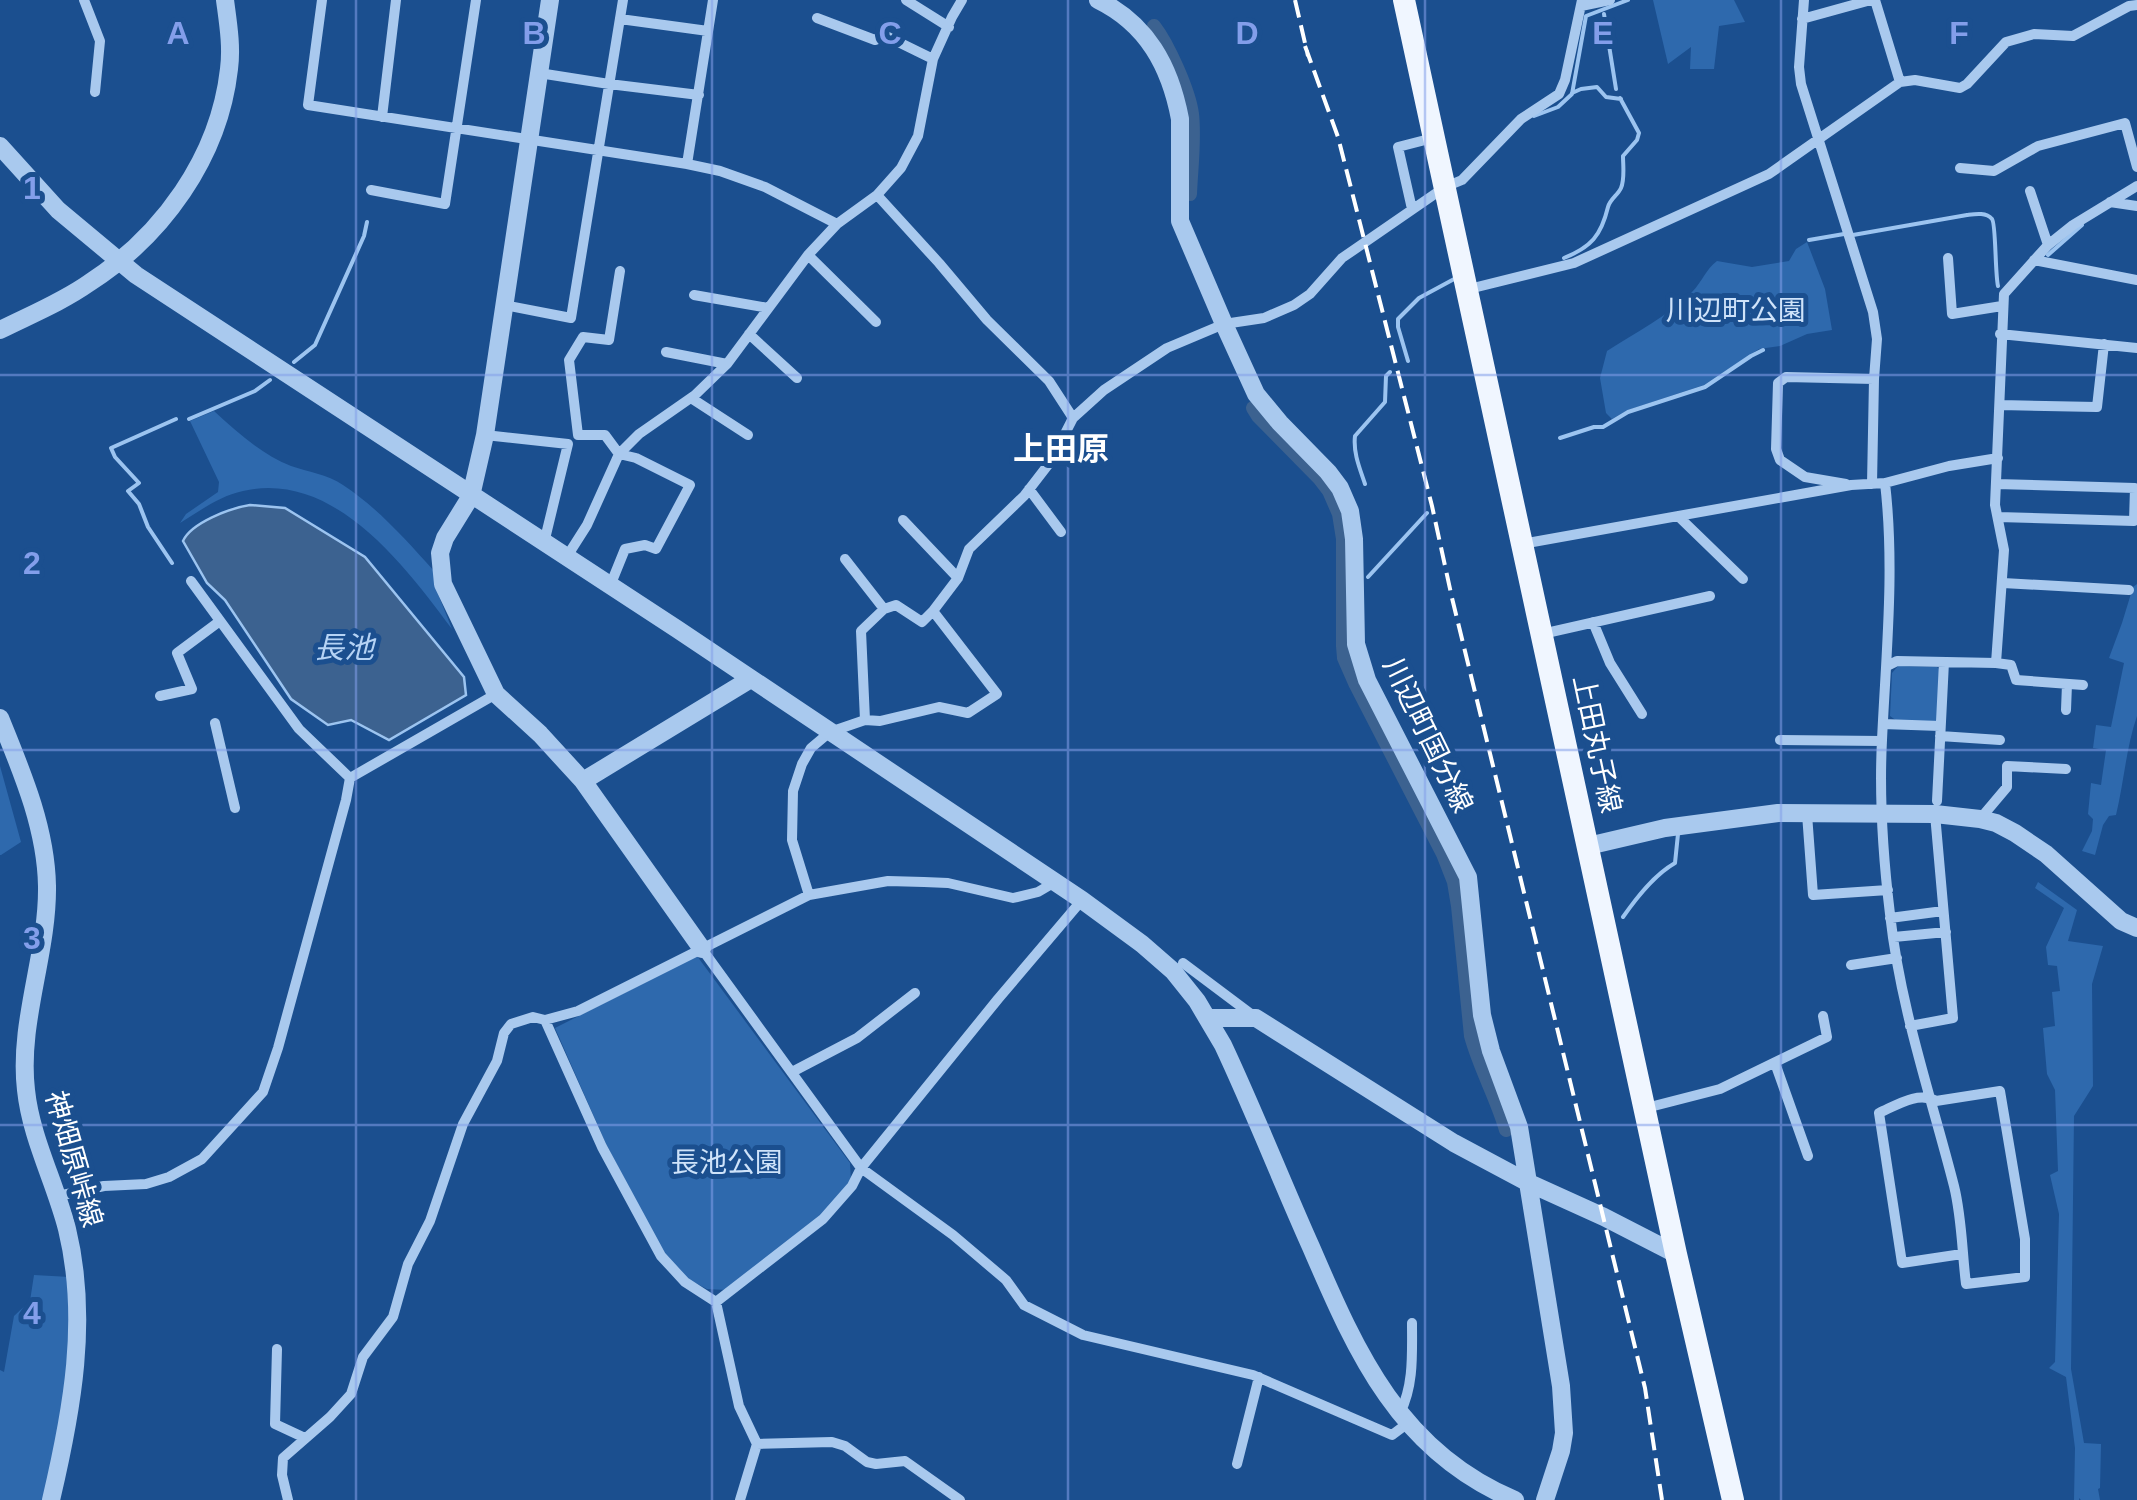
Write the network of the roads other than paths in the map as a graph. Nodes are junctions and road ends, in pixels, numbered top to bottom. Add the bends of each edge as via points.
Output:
1 (84, 0) edge
2 (225, 0) edge
3 (322, 0) edge
4 (396, 0) edge
5 (476, 0) edge
6 (550, 0) edge
7 (624, 0) edge
8 (713, 0) edge
9 (906, 0) edge
10 (962, 0) edge
11 (1098, 0) edge
12 (1404, 0) edge
13 (1610, 0) edge
14 (1804, 0) edge
15 (1873, 0) edge
16 (1581, 3) edge
17 (2137, 5) edge
18 (817, 18) dead end
19 (1802, 18) junction
20 (620, 19) junction
21 (948, 27) junction
22 (708, 31) junction
23 (934, 59) junction
24 (539, 72) junction
25 (1900, 82) junction
26 (609, 84) junction
27 (95, 92) dead end
28 (699, 95) junction
29 (382, 117) junction
30 (457, 128) junction
31 (1434, 137) junction
32 (1817, 138) junction
33 (529, 140) junction
34 (0, 146) edge
35 (598, 150) junction
36 (688, 164) junction
37 (2137, 167) edge
38 (1960, 168) dead end
39 (2137, 186) edge
40 (1445, 187) junction
41 (371, 190) dead end
42 (2030, 191) dead end
43 (877, 195) junction
44 (2109, 202) junction
45 (2137, 206) edge
46 (1412, 209) junction
47 (838, 224) junction
48 (2048, 245) junction
49 (808, 255) junction
50 (1948, 258) dead end
51 (2034, 260) junction
52 (118, 262) junction
53 (620, 272) dead end
54 (2137, 280) edge
55 (1466, 290) junction
56 (694, 295) dead end
57 (504, 305) junction
58 (2002, 306) junction
59 (768, 308) junction
60 (876, 322) dead end
61 (1224, 324) junction
62 (0, 330) edge
63 (749, 334) junction
64 (2000, 334) junction
65 (2104, 344) junction
66 (2137, 348) edge
67 (666, 352) dead end
68 (726, 364) junction
69 (798, 378) dead end
70 (1874, 379) junction
71 (690, 398) junction
72 (2000, 405) junction
73 (1073, 418) junction
74 (485, 435) junction
75 (748, 435) dead end
76 (619, 454) junction
77 (1998, 458) junction
78 (1885, 483) junction
79 (1872, 484) junction
80 (1996, 484) junction
81 (1850, 485) junction
82 (1029, 490) junction
83 (471, 496) junction
84 (1678, 516) junction
85 (1998, 518) junction
86 (903, 520) dead end
87 (1061, 532) dead end
88 (544, 543) junction
89 (1522, 544) junction
90 (566, 558) junction
91 (845, 560) dead end
92 (958, 578) junction
93 (1743, 579) dead end
94 (191, 582) dead end
95 (2003, 583) junction
96 (610, 586) junction
97 (2128, 590) dead end
98 (1710, 596) dead end
99 (884, 609) junction
100 (933, 611) junction
101 (220, 621) junction
102 (1593, 622) junction
103 (1542, 634) junction
104 (1944, 662) junction
105 (1996, 663) junction
106 (1887, 666) junction
107 (749, 680) junction
108 (2067, 684) junction
109 (2082, 685) dead end
110 (496, 694) junction
111 (160, 696) dead end
112 (2066, 710) dead end
113 (1642, 714) dead end
114 (0, 718) edge
115 (865, 720) junction
116 (215, 723) dead end
117 (1883, 724) junction
118 (1940, 731) junction
119 (830, 732) junction
120 (1780, 740) dead end
121 (2000, 740) dead end
122 (1882, 741) junction
123 (2066, 770) dead end
124 (350, 778) junction
125 (583, 781) junction
126 (1936, 807) junction
127 (235, 808) dead end
128 (1880, 812) junction
129 (1807, 814) junction
130 (1980, 819) junction
131 (1588, 846) junction
132 (1055, 882) junction
133 (1888, 890) junction
134 (808, 895) junction
135 (1082, 900) junction
136 (1943, 911) junction
137 (1890, 918) junction
138 (2137, 928) edge
139 (1946, 932) junction
140 (1894, 937) junction
141 (702, 949) junction
142 (1898, 958) junction
143 (1182, 963) dead end
144 (1850, 964) dead end
145 (915, 993) dead end
146 (1823, 1016) dead end
147 (1209, 1018) junction
148 (1256, 1018) junction
149 (545, 1020) junction
150 (1910, 1026) junction
151 (1775, 1063) junction
152 (792, 1072) junction
153 (1928, 1096) junction
154 (1646, 1108) junction
155 (1808, 1156) dead end
156 (862, 1168) junction
157 (1529, 1183) junction
158 (58, 1196) junction
159 (1676, 1254) junction
160 (1962, 1254) junction
161 (716, 1302) junction
162 (1412, 1324) dead end
163 (277, 1349) dead end
164 (1259, 1378) junction
165 (1404, 1418) junction
166 (305, 1438) junction
167 (757, 1444) junction
168 (1237, 1464) dead end
169 (51, 1500) edge
170 (288, 1500) edge
171 (740, 1500) edge
172 (960, 1500) edge
173 (1515, 1500) edge
174 (1544, 1500) edge
175 (1732, 1500) edge

1 - 27 street via 100,40
2 - 52 street via 230,68 211,136 169,212
3 - 29 street via 308,105
4 - 29 street
5 - 30 street
6 - 24 street
7 - 20 street
8 - 22 street
9 - 21 street
10 - 21 street
11 - 61 street, 川辺町国分線 via 1135,24 1167,77 1180,119 1180,221
12 - 31 main road, 上田丸子線
13 - 16 street
14 - 19 street
15 - 19 street
15 - 25 street
16 - 40 street via 1559,94 1521,119 1462,180
17 - 25 street via 2073,36 2034,34 2006,42 1960,88
18 - 23 street via 874,40 886,36
19 - 32 street via 1801,84
20 - 22 street
20 - 26 street
21 - 23 street
22 - 28 street
23 - 43 street via 918,136 902,168
24 - 26 street
24 - 33 street
25 - 32 street
26 - 28 street
26 - 35 street
28 - 36 street
29 - 30 street
30 - 33 street
30 - 41 street via 445,204
31 - 40 main road, 上田丸子線
31 - 46 street via 1398,147
32 - 55 street via 1769,174 1574,263
32 - 70 street via 1873,312
33 - 35 street
33 - 57 street
34 - 52 street
35 - 36 street
35 - 57 street via 571,318
36 - 47 street via 765,186
37 - 38 street via 2124,123 2038,146 1994,170
39 - 44 street
40 - 46 street
40 - 55 main road, 上田丸子線
42 - 48 street
43 - 47 street
43 - 73 street via 1048,381
44 - 45 street
44 - 48 street
46 - 61 street via 1342,258 1294,305
47 - 49 street
48 - 51 street
49 - 59 street
49 - 60 street
50 - 58 street via 1952,314
51 - 54 street
51 - 58 street via 2004,294
52 - 62 street
52 - 83 street
53 - 76 street via 609,340 583,337 569,360 578,434 605,435
55 - 89 main road, 上田丸子線
56 - 59 street
57 - 74 street
58 - 64 street
59 - 63 street
61 - 73 street via 1168,348
61 - 157 street, 川辺町国分線 via 1256,394 1328,472 1350,510 1358,654 1468,878 1486,1035 1519,1128
63 - 68 street
63 - 69 street
64 - 65 street
64 - 72 street
65 - 66 street
65 - 72 street via 2097,407
67 - 68 street
68 - 71 street
70 - 79 street
70 - 81 street via 1786,376 1778,383 1780,460 1804,477
71 - 75 street
71 - 76 street
72 - 77 street
73 - 82 street
74 - 83 street
74 - 88 street via 568,444
76 - 90 street
76 - 96 street via 690,485 656,549 626,549
77 - 78 street
77 - 80 street
78 - 79 street
78 - 106 street
79 - 81 street
80 - 85 street
80 - 85 street via 2135,488 2134,521
81 - 84 street
82 - 87 street
82 - 92 street via 968,549
83 - 88 street
83 - 110 street via 445,538 440,565
84 - 89 street
84 - 93 street
85 - 95 street
86 - 92 street
88 - 90 street
89 - 103 main road, 上田丸子線
90 - 96 street
91 - 99 street
92 - 100 street
94 - 101 street
95 - 97 street
95 - 105 street
96 - 107 street
98 - 102 street
99 - 100 street via 896,605 922,622
99 - 115 street via 862,631
100 - 115 street via 998,694 968,713 939,707
101 - 111 street via 177,653 192,689
101 - 124 street via 299,730
102 - 103 street
102 - 113 street
103 - 131 main road, 上田丸子線
104 - 105 street
104 - 106 street
104 - 118 street
105 - 108 street via 2011,665 2016,680
106 - 117 street
107 - 119 street
107 - 125 street
108 - 109 street
108 - 112 street
110 - 124 street
110 - 125 street
114 - 158 street, 神畑原峠線 via 45,856 46,910 25,1089
115 - 119 street
116 - 127 street
117 - 118 street
117 - 122 street
118 - 121 street
118 - 126 street
119 - 132 street
119 - 134 street via 811,748 793,790 792,840
120 - 122 street
122 - 128 street
123 - 130 street via 2007,766 2007,787
124 - 158 street via 263,1092 202,1159 182,1171 146,1184
125 - 141 street
126 - 128 street
126 - 130 street
126 - 136 street
128 - 129 street
128 - 133 street
129 - 131 street via 1665,828
129 - 133 street via 1812,894
130 - 138 street via 2031,844
131 - 154 main road, 上田丸子線
132 - 134 street via 1013,898 948,883 888,881
132 - 135 street
133 - 137 street
134 - 141 street
135 - 147 street via 1158,956
135 - 156 street
136 - 137 street
136 - 139 street
137 - 140 street
139 - 140 street
139 - 150 street via 1954,1018
140 - 142 street
141 - 149 street
141 - 152 street
142 - 144 street
142 - 150 street
143 - 148 street
145 - 152 street via 857,1038
146 - 151 street via 1827,1037
147 - 148 street
147 - 165 street via 1346,1329
148 - 157 street
149 - 161 street via 661,1256
149 - 166 street via 533,1017 504,1033 408,1264 393,1318 363,1358 351,1394
150 - 153 street
151 - 154 street via 1720,1089
151 - 155 street
152 - 156 street
153 - 160 street via 1955,1190
153 - 160 street via 1880,1113 1902,1263
153 - 160 street via 1936,1101 2000,1090 2026,1239 2025,1277 1966,1284
154 - 159 main road, 上田丸子線
156 - 161 street via 823,1218
156 - 164 street via 966,1246 1024,1304 1083,1334
157 - 159 street
157 - 174 street, 川辺町国分線 via 1564,1433
158 - 169 street, 神畑原峠線 via 75,1270 78,1351
159 - 175 main road, 上田丸子線
161 - 167 street via 739,1406
162 - 165 street
163 - 166 street via 274,1424
164 - 165 street via 1392,1435
164 - 168 street
165 - 173 street via 1461,1471
166 - 170 street via 282,1458
167 - 171 street
167 - 172 street via 832,1442 867,1462 906,1461

